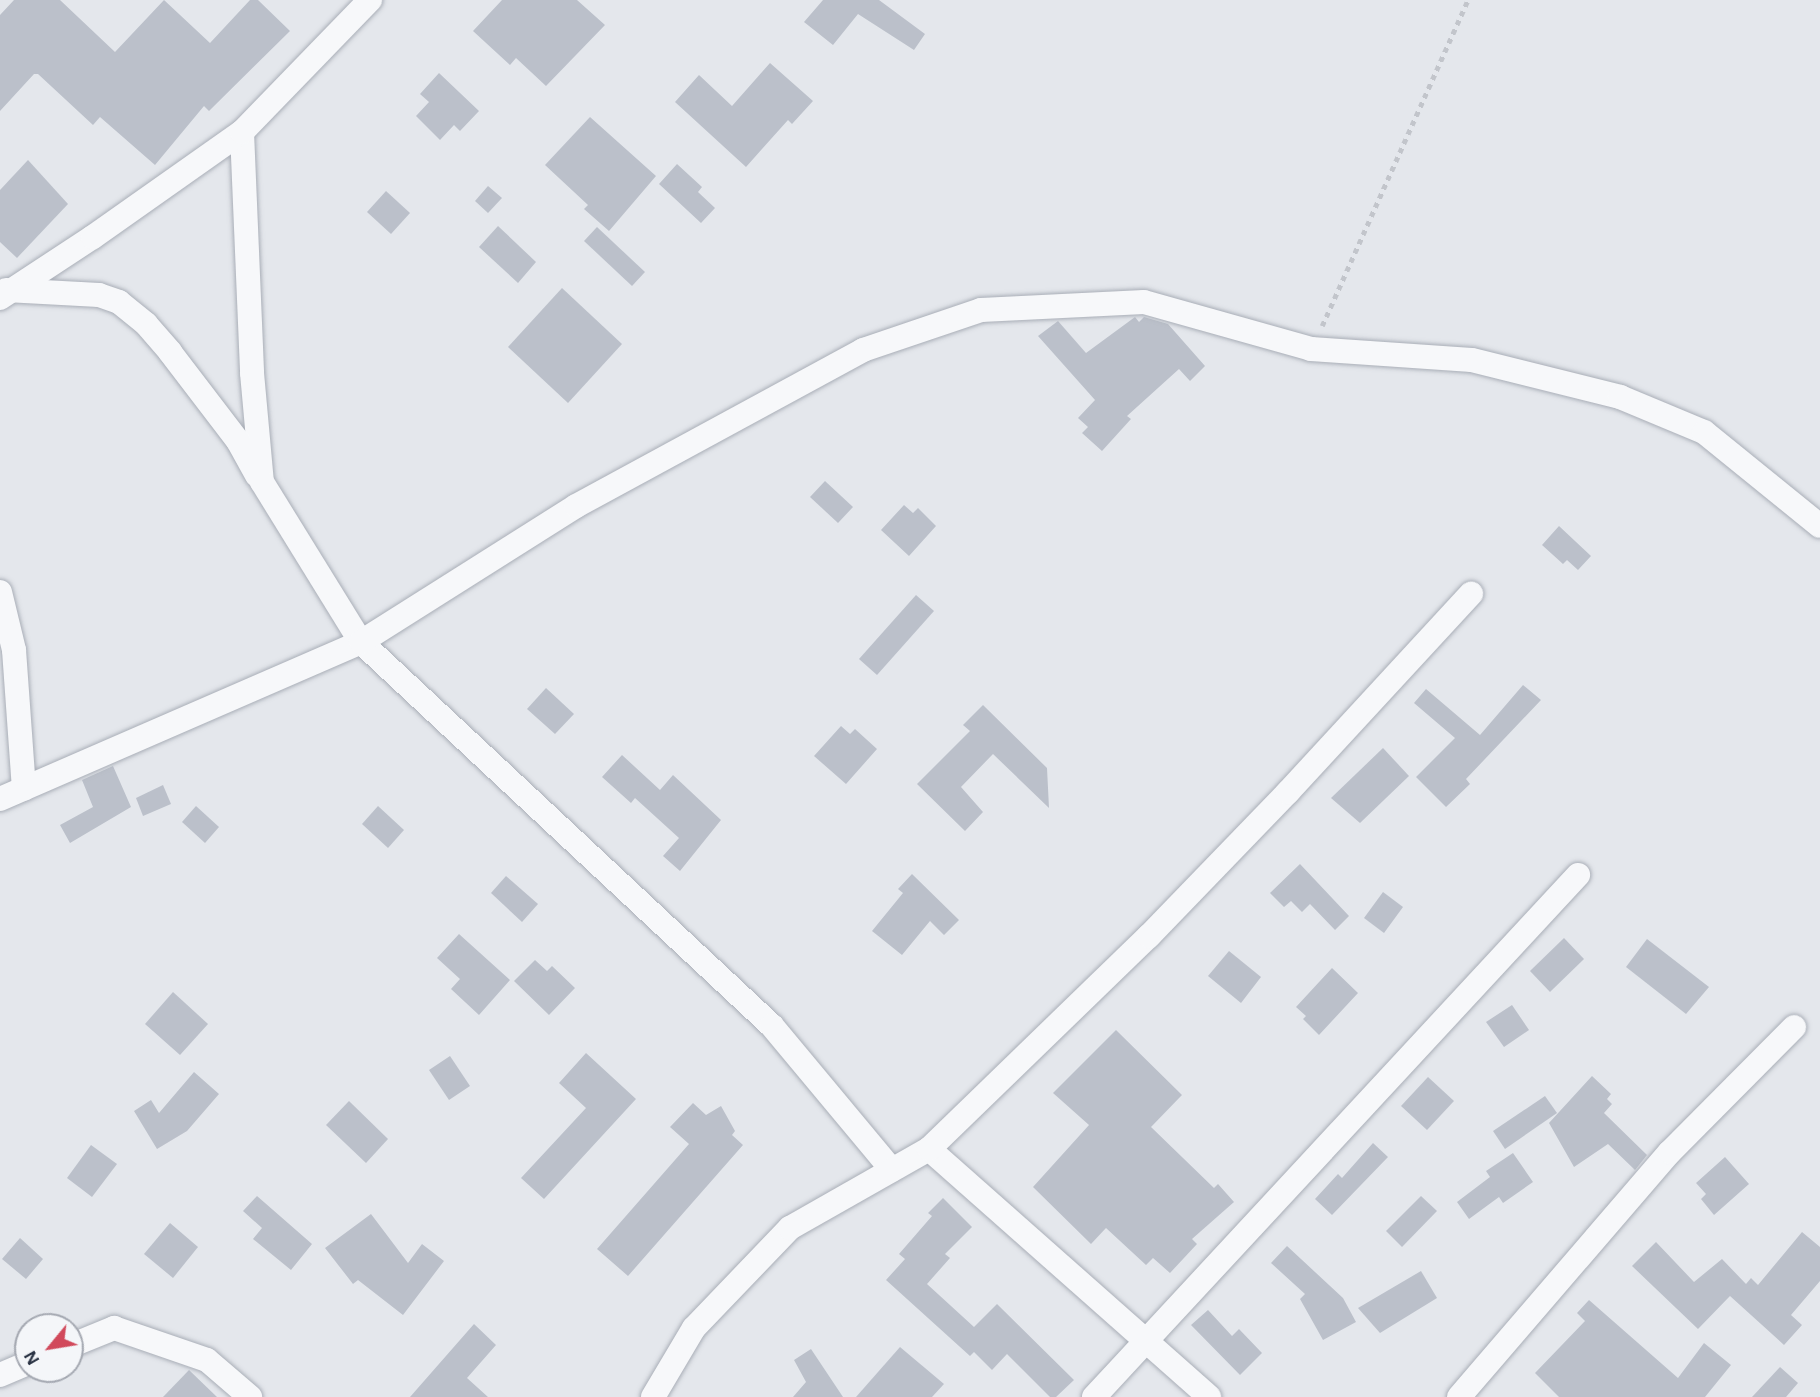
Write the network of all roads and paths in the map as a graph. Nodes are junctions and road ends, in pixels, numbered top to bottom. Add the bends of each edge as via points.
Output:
1 (370, 0) edge
2 (1468, 0) edge
3 (242, 132) junction
4 (3, 292) edge
5 (1311, 349) junction
6 (262, 482) junction
7 (1820, 527) edge
8 (0, 592) edge
9 (1471, 594) dead end
10 (361, 642) junction
11 (24, 789) junction
12 (0, 799) edge
13 (1578, 875) dead end
14 (1794, 1027) dead end
15 (929, 1149) junction
16 (892, 1170) junction
17 (1145, 1339) junction
18 (84, 1340) edge
19 (250, 1397) edge
20 (653, 1397) edge
21 (1094, 1397) edge
22 (1209, 1397) edge
23 (1459, 1397) edge

1 - 3 street
2 - 5 path
3 - 4 street
3 - 6 street via 251,373
4 - 6 street via 99,295 119,302 170,352 238,441
5 - 7 street via 1472,360 1620,397 1704,432
5 - 10 street via 1144,302 981,310 863,350 576,506
6 - 10 street
8 - 11 street via 14,650
9 - 15 street via 1149,936
10 - 11 street
10 - 16 street via 772,1026
11 - 12 street
13 - 17 street
14 - 23 street via 1670,1152
15 - 16 street
15 - 17 street
16 - 20 street via 790,1228 694,1328
17 - 21 street
17 - 22 street
18 - 19 street via 114,1328 207,1360

